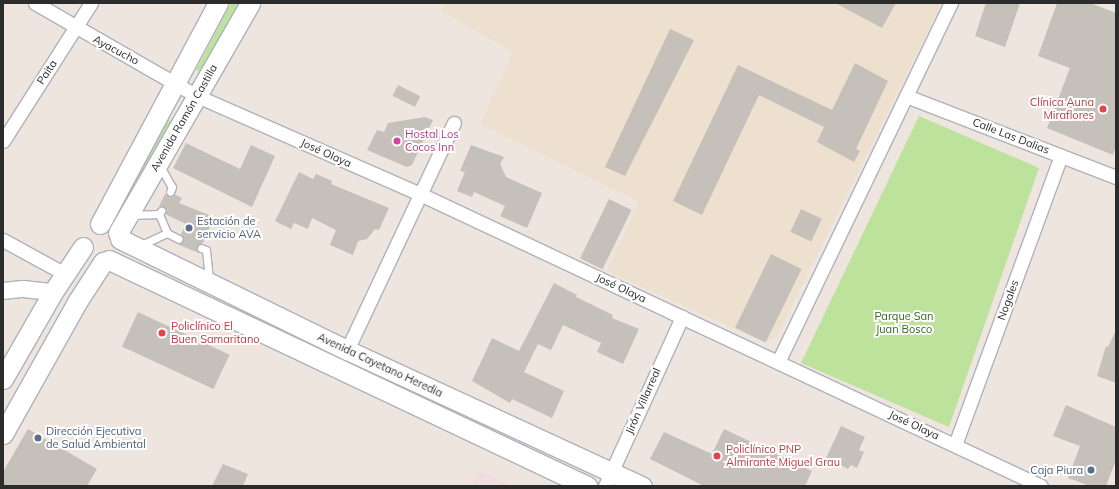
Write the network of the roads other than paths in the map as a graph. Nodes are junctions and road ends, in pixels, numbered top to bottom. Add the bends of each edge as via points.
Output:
1 (35, 3) edge
2 (91, 3) edge
3 (218, 3) edge
4 (250, 3) edge
5 (951, 3) edge
6 (75, 28) junction
7 (175, 83) junction
8 (198, 96) junction
9 (906, 96) junction
10 (454, 123) dead end
11 (3, 141) edge
12 (1061, 156) junction
13 (158, 164) junction
14 (1116, 177) edge
15 (170, 192) dead end
16 (420, 194) junction
17 (128, 215) junction
18 (100, 224) junction
19 (167, 233) junction
20 (119, 236) junction
21 (179, 239) dead end
22 (3, 240) edge
23 (83, 247) junction
24 (137, 247) junction
25 (201, 248) dead end
26 (106, 261) junction
27 (65, 274) junction
28 (209, 282) junction
29 (3, 291) edge
30 (53, 292) junction
31 (682, 317) junction
32 (347, 350) junction
33 (778, 362) junction
34 (3, 380) edge
35 (3, 434) edge
36 (955, 445) junction
37 (608, 479) edge
38 (587, 486) edge
39 (642, 486) edge
40 (1041, 486) edge

1 - 6 street, Ayacucho
2 - 6 street, Paita
3 - 7 main road, Avenida Ramón Castilla
4 - 8 main road, Avenida Ramón Castilla
5 - 9 street
6 - 7 street, Ayacucho
6 - 11 street, Paita
7 - 8 street, Ayacucho
7 - 18 main road, Avenida Ramón Castilla
8 - 13 main road, Avenida Ramón Castilla
8 - 16 street, José Olaya
9 - 12 street, Calle Las Dalias
9 - 33 street
10 - 16 street
12 - 14 street, Calle Las Dalias
12 - 36 street, Nogales
13 - 15 lane via 172,188
13 - 17 main road, Avenida Ramón Castilla
16 - 31 street, José Olaya
16 - 32 street
17 - 19 lane via 160,213
17 - 20 main road, Avenida Ramón Castilla
18 - 20 main road via 110,226
18 - 23 main road via 86,232
19 - 21 lane
19 - 24 lane
20 - 24 main road, Avenida Cayetano Heredia
20 - 26 main road via 120,249
22 - 27 street
23 - 26 main road via 88,256
23 - 27 main road
24 - 28 main road, Avenida Cayetano Heredia
25 - 28 lane via 206,250
26 - 35 main road via 77,302
26 - 38 main road, Avenida Cayetano Heredia
27 - 30 main road
28 - 32 main road, Avenida Cayetano Heredia
29 - 30 street via 23,288
30 - 34 main road
31 - 33 street, José Olaya
31 - 37 street, Jirón Villarreal
32 - 37 main road, Avenida Cayetano Heredia
33 - 36 street, José Olaya
36 - 40 street, José Olaya
37 - 39 main road, Avenida Cayetano Heredia

